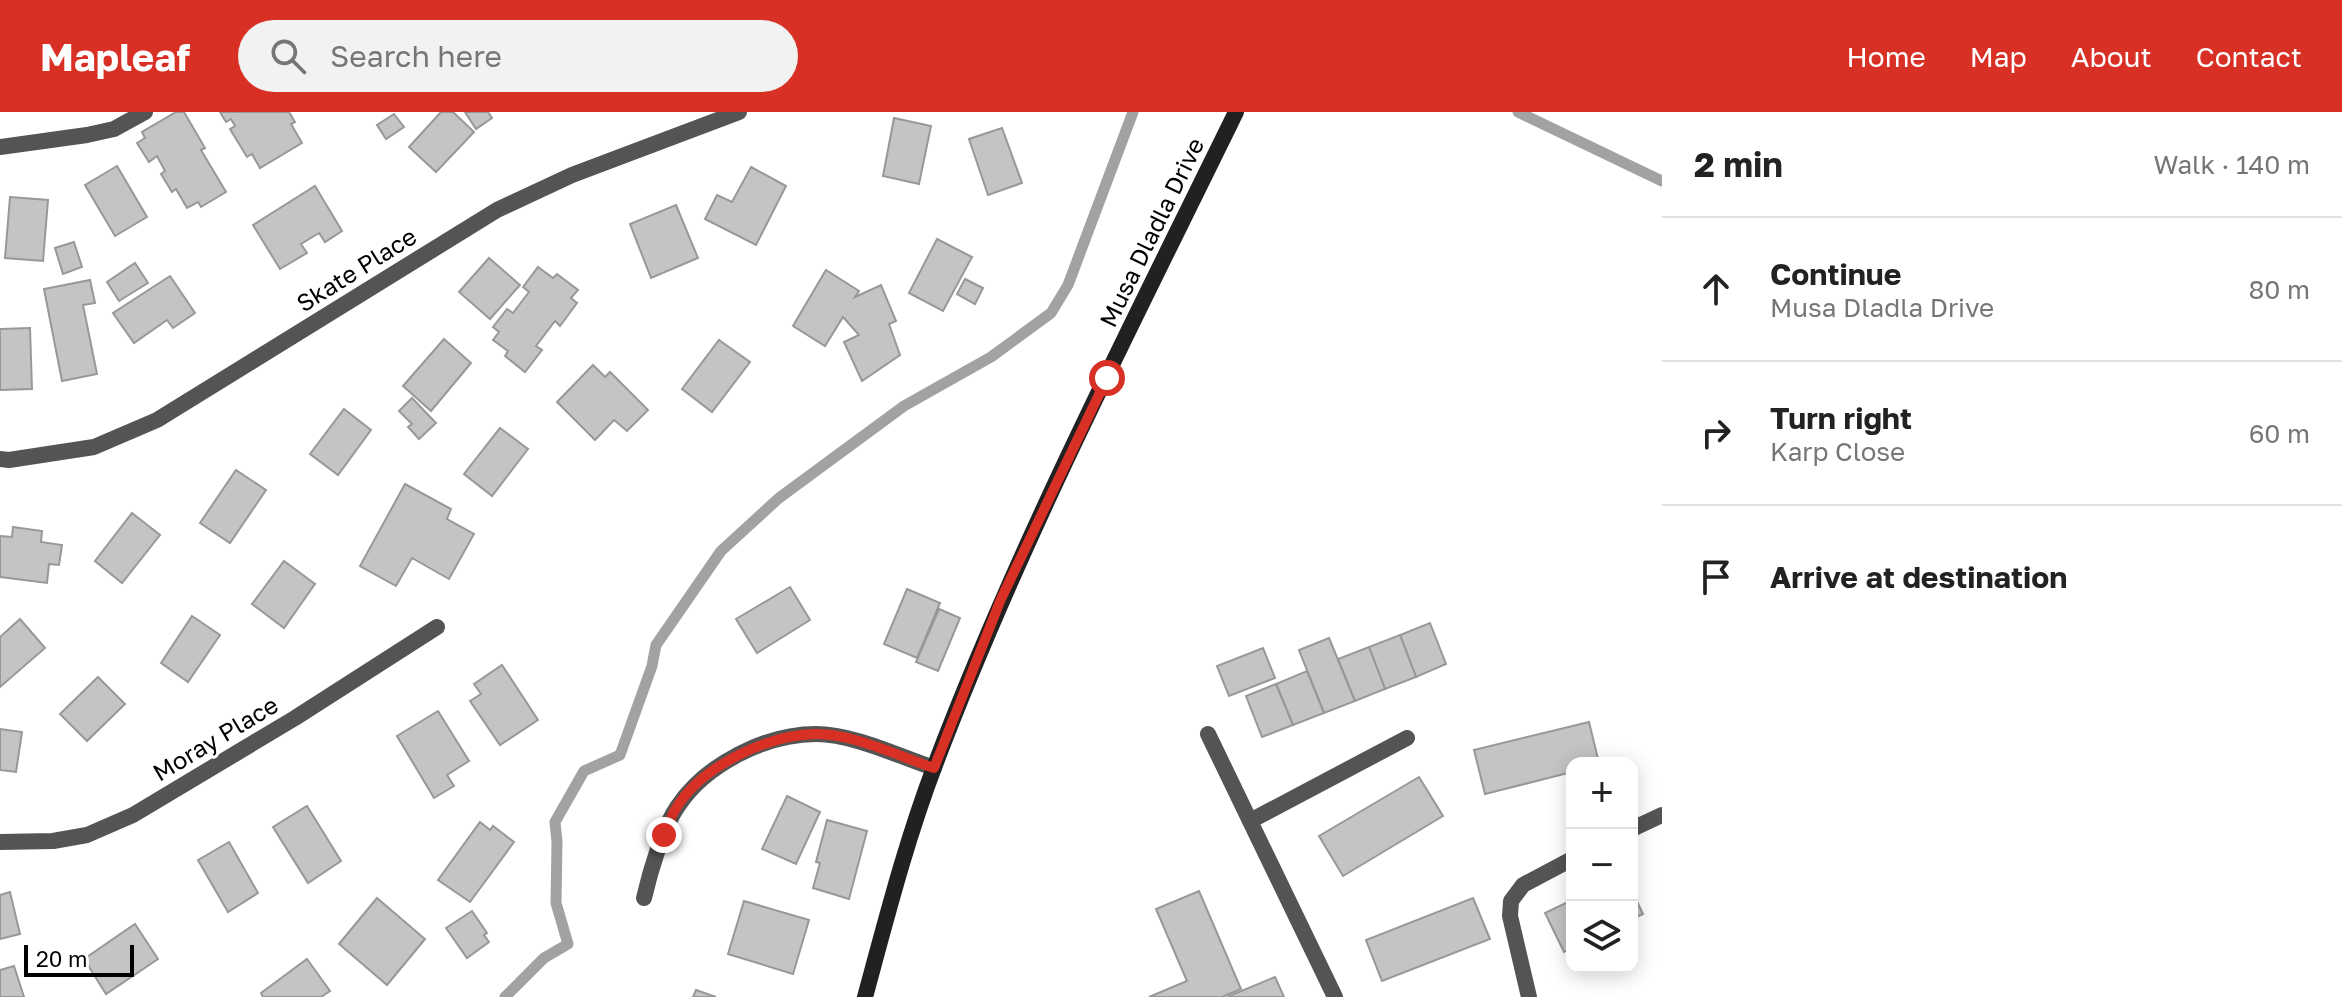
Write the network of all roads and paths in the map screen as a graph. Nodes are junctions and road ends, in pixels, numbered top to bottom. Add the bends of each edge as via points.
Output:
1 (145, 112) edge
2 (739, 112) edge
3 (1236, 112) edge
4 (0, 147) edge
5 (0, 459) edge
6 (437, 627) dead end
7 (1208, 734) dead end
8 (1407, 738) dead end
9 (934, 768) junction
10 (1662, 815) edge
11 (1250, 821) junction
12 (1638, 826) edge
13 (0, 842) edge
14 (1566, 862) edge
15 (644, 898) dead end
16 (865, 997) edge
17 (1335, 997) edge
18 (1529, 997) edge

1 - 4 street via 114,129
2 - 5 street, Skate Place via 572,175 497,210 157,420 94,447
3 - 9 street, Musa Dladla Drive via 1001,599
6 - 13 street, Moray Place via 121,821 53,841
7 - 11 street
8 - 11 street
9 - 15 street via 851,739 816,734 752,749 722,764 676,807
9 - 16 street, Musa Dladla Drive
10 - 12 street
11 - 17 street
14 - 18 street via 1523,885 1511,901

